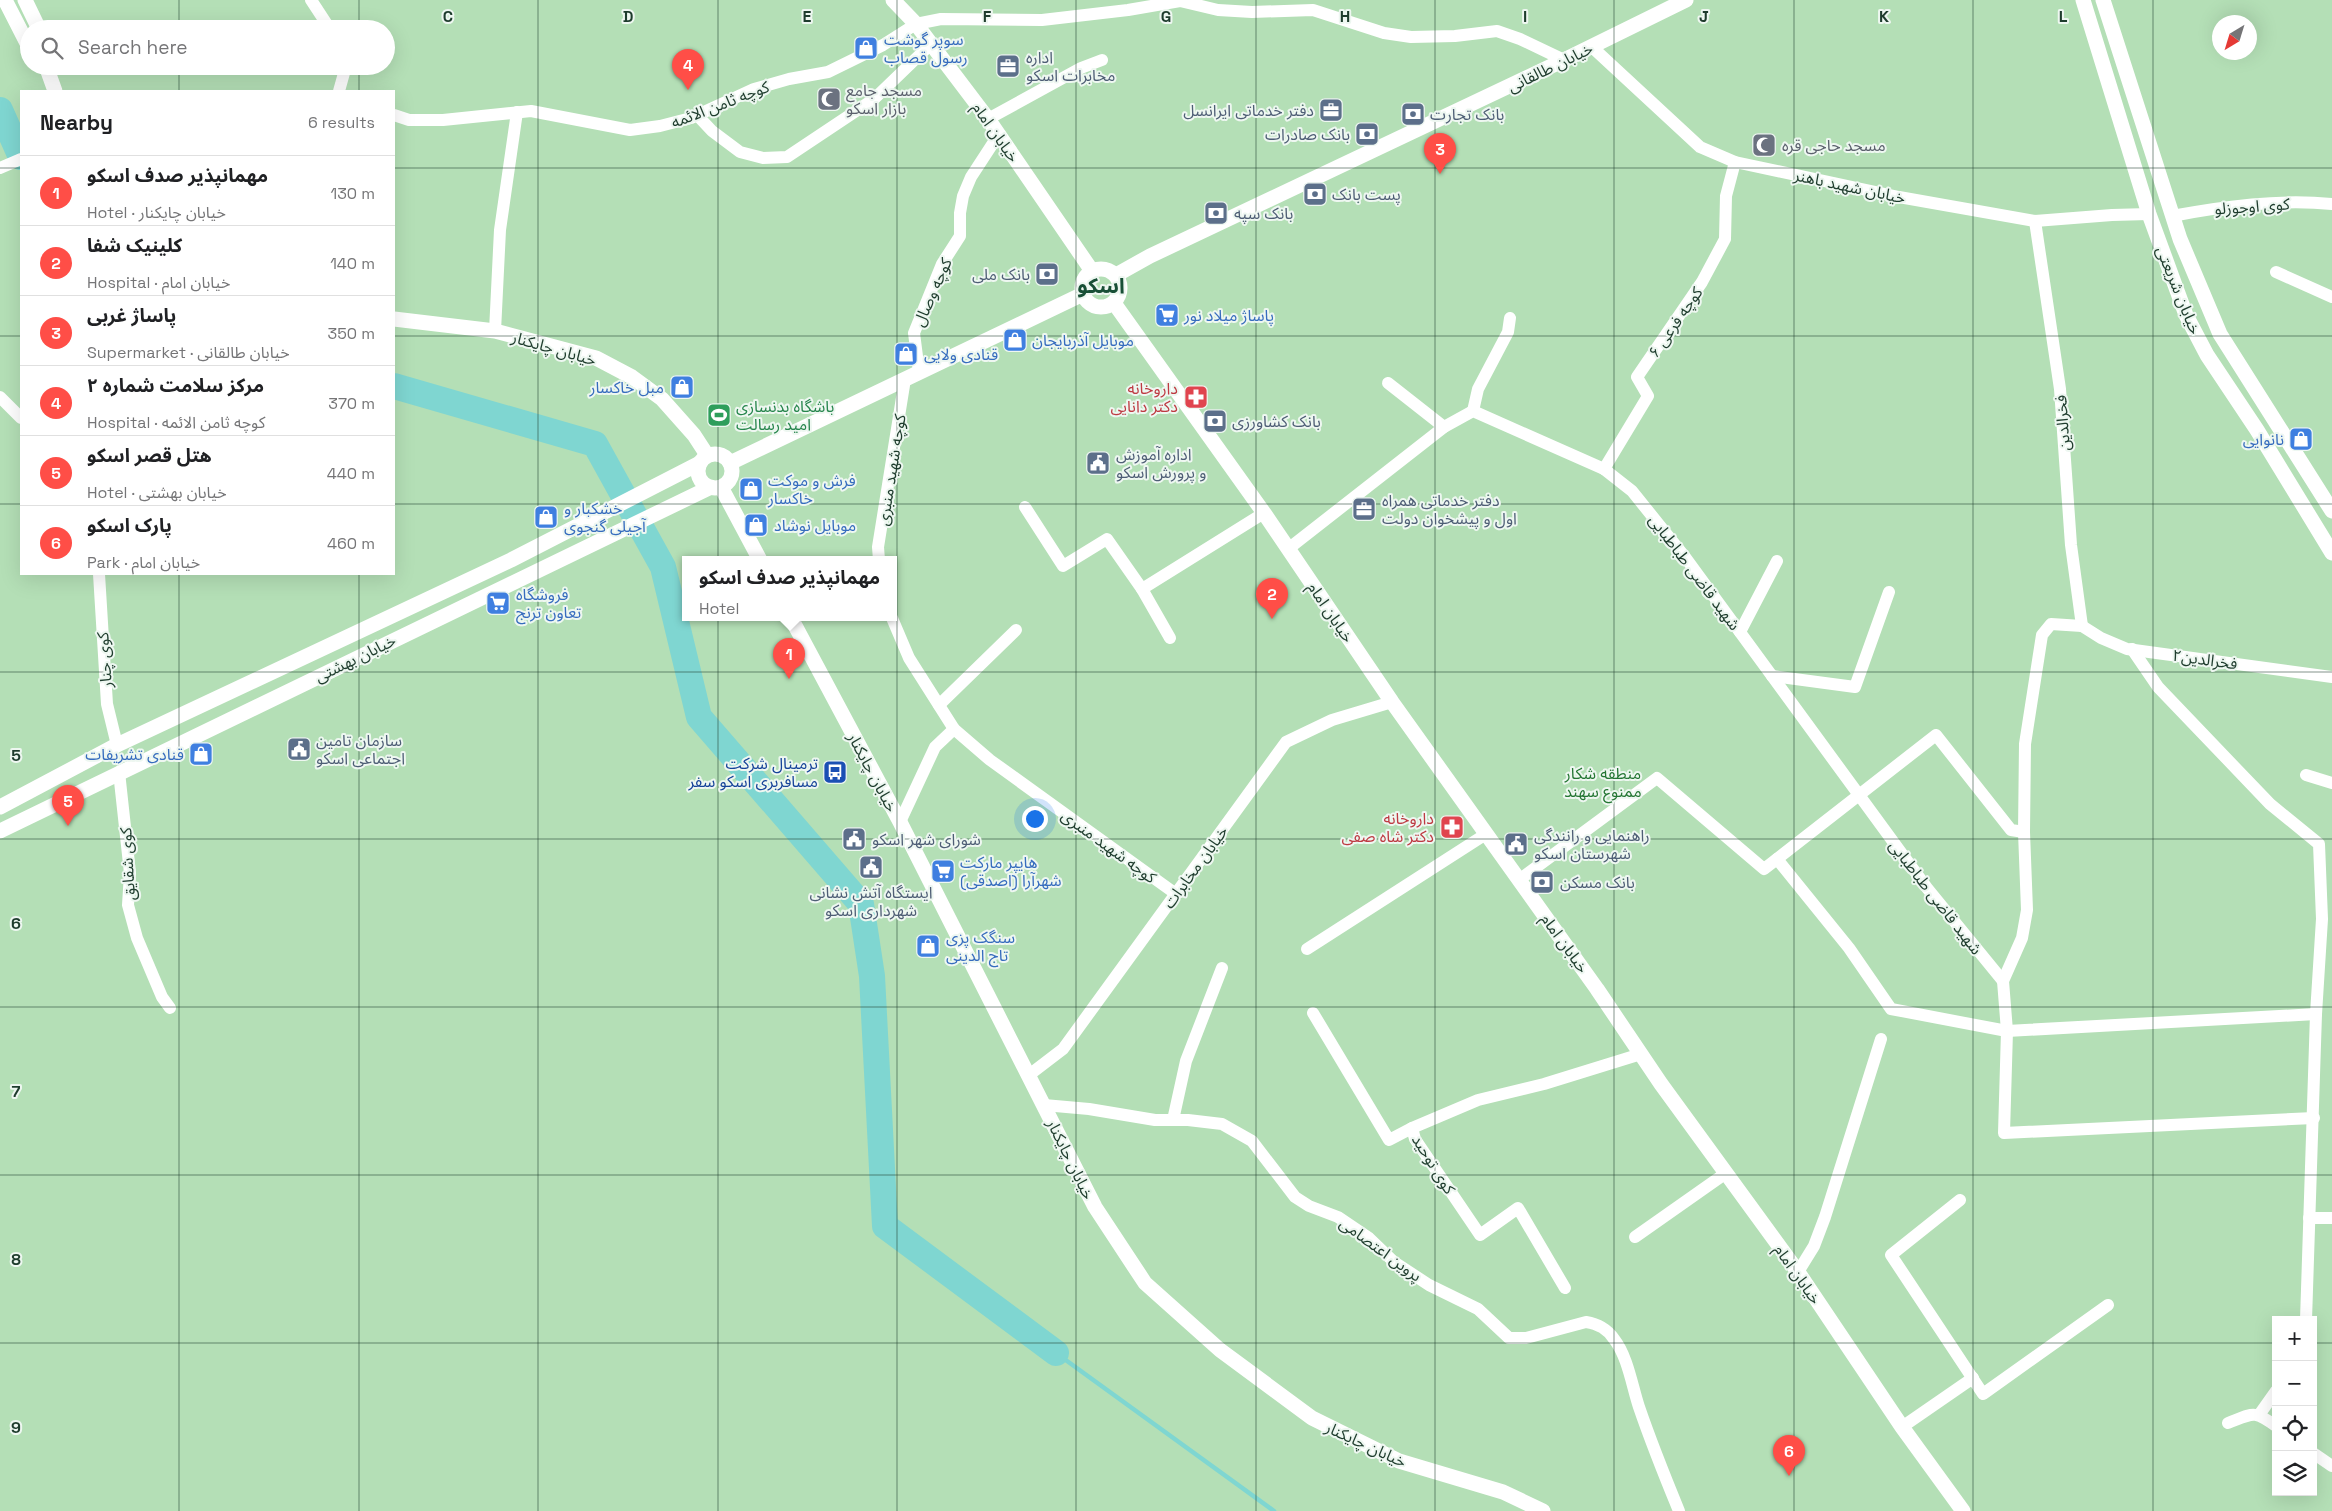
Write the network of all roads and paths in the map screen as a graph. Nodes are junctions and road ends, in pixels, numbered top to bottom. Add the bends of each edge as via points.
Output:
1 (4, 0) edge
2 (25, 0) edge
3 (311, 0) edge
4 (893, 0) edge
5 (1686, 0) edge
6 (2083, 0) edge
7 (2103, 0) edge
8 (35, 20) edge
9 (324, 20) edge
10 (916, 24) junction
11 (20, 30) edge
12 (931, 44) junction
13 (1592, 47) junction
14 (1102, 60) dead end
15 (1564, 60) junction
16 (49, 75) edge
17 (343, 75) edge
18 (55, 90) edge
19 (339, 90) edge
20 (517, 112) junction
21 (696, 115) junction
22 (395, 116) edge
23 (988, 119) junction
24 (998, 134) junction
25 (20, 159) edge
26 (1735, 162) junction
27 (0, 168) edge
28 (2332, 204) edge
29 (2149, 214) junction
30 (2172, 216) junction
31 (2035, 221) junction
32 (1092, 271) junction
33 (2276, 272) dead end
34 (1116, 275) junction
35 (1082, 294) junction
36 (2332, 297) edge
37 (1114, 303) junction
38 (1510, 318) dead end
39 (395, 319) edge
40 (495, 331) junction
41 (912, 376) junction
42 (1388, 383) dead end
43 (0, 397) edge
44 (1473, 411) junction
45 (20, 417) edge
46 (1444, 427) junction
47 (703, 459) junction
48 (730, 464) junction
49 (1604, 469) junction
50 (716, 487) junction
51 (1025, 507) dead end
52 (2329, 507) edge
53 (1264, 513) junction
54 (2307, 514) junction
55 (1288, 549) junction
56 (2332, 553) edge
57 (758, 556) edge
58 (879, 556) edge
59 (1777, 561) dead end
60 (99, 575) edge
61 (1142, 589) junction
62 (1889, 592) dead end
63 (793, 621) edge
64 (893, 621) edge
65 (2082, 626) junction
66 (1016, 630) dead end
67 (1740, 632) junction
68 (1170, 638) dead end
69 (2132, 649) junction
70 (1772, 676) junction
71 (2332, 677) edge
72 (1392, 702) junction
73 (939, 705) junction
74 (954, 729) junction
75 (117, 745) junction
76 (119, 772) junction
77 (2306, 775) dead end
78 (2332, 783) edge
79 (1859, 796) junction
80 (0, 807) edge
81 (900, 822) junction
82 (0, 831) edge
83 (2024, 832) junction
84 (1486, 834) junction
85 (1777, 859) junction
86 (1519, 880) junction
87 (1176, 894) junction
88 (1307, 949) dead end
89 (1222, 968) dead end
90 (2003, 981) junction
91 (170, 1008) dead end
92 (1313, 1013) dead end
93 (2316, 1014) junction
94 (2007, 1031) junction
95 (1882, 1039) dead end
96 (1641, 1054) junction
97 (1029, 1075) junction
98 (1044, 1105) junction
99 (2314, 1118) junction
100 (1173, 1120) junction
101 (1412, 1128) junction
102 (1726, 1173) junction
103 (1960, 1200) dead end
104 (2309, 1218) junction
105 (2332, 1218) edge
106 (1634, 1238) dead end
107 (1798, 1272) junction
108 (1565, 1288) dead end
109 (2108, 1305) dead end
110 (2306, 1316) edge
111 (1973, 1378) junction
112 (2272, 1397) edge
113 (2260, 1414) junction
114 (2228, 1423) dead end
115 (2272, 1423) edge
116 (1902, 1427) junction
117 (2317, 1456) edge
118 (2332, 1466) edge
119 (1543, 1511) edge
120 (1679, 1511) edge
121 (1962, 1511) edge

1 - 11 main road
2 - 8 main road
3 - 9 street
4 - 10 main road, خیابان امام
5 - 13 main road, خیابان طالقانی
6 - 29 main road, خیابان شریعتی
7 - 30 main road, خیابان شریعتی
10 - 12 main road, خیابان امام
10 - 15 street via 940,19 1042,20 1180,1 1218,10 1313,10 1384,33 1411,37 1497,31
10 - 21 street, کوچه ثامن الائمه via 883,45 828,72 754,88
12 - 21 street via 874,99 787,157 763,158 740,152
12 - 23 main road, خیابان امام
13 - 15 main road, خیابان طالقانی
13 - 26 street, خیابان شهید باهنر via 1700,147
14 - 23 street via 1081,68
15 - 34 main road, خیابان طالقانی
16 - 18 main road
17 - 19 street
20 - 21 street, کوچه ثامن الائمه via 531,110 630,130 660,126
20 - 22 street, کوچه ثامن الائمه via 442,120 409,120
20 - 40 street via 500,230
23 - 24 main road, خیابان امام
24 - 32 main road, خیابان امام
24 - 41 street, کوچه وصال via 971,177 963,196 960,236 942,264 914,333
25 - 27 street
26 - 31 street, خیابان شهید باهنر via 1899,197
26 - 49 street, کوچه فرعی ۶ via 1726,196 1725,239 1702,282 1636,377 1648,396
28 - 30 street, کوی اوجوزلو via 2224,206
29 - 31 street, خیابان شهید باهنر
29 - 54 main road, خیابان شریعتی via 2186,316
30 - 52 main road, خیابان شریعتی via 2220,334
31 - 65 street, فخرالدین via 2060,389 2071,545
32 - 34 main road via 1105,269
32 - 35 main road via 1083,280
33 - 36 street
34 - 37 main road via 1120,292
35 - 37 main road via 1096,306
35 - 41 main road
37 - 53 main road, خیابان امام
38 - 44 street via 1508,332 1478,389
39 - 40 main road, خیابان چایکنار
40 - 47 main road, خیابان چایکنار via 596,358 632,377 662,399 694,435
41 - 48 main road
41 - 58 street, کوچه شهید منبری
42 - 46 street
43 - 45 street
44 - 46 street
44 - 49 street, شهید قاضی طباطبایی
46 - 55 street
47 - 48 main road via 718,454
47 - 50 main road via 699,478
47 - 75 main road, خیابان بهشتی via 494,568
48 - 50 main road via 732,474 726,484
49 - 67 street, شهید قاضی طباطبایی via 1632,491
50 - 57 main road
50 - 76 main road, خیابان بهشتی
51 - 61 street via 1063,566 1107,539
52 - 54 main road
53 - 55 main road, خیابان امام
53 - 61 street
54 - 56 main road, خیابان شریعتی
55 - 72 main road, خیابان امام
59 - 67 street
60 - 75 street, کوی چنار via 107,704
61 - 68 street
62 - 70 street via 1855,687
63 - 81 main road, خیابان چایکنار
64 - 73 street, کوچه شهید منبری via 909,658
65 - 69 street, فخرالدین۲ via 2101,638
65 - 83 street via 2050,624 2042,635 2025,744
66 - 73 street
67 - 70 street, شهید قاضی طباطبایی
69 - 71 street, فخرالدین۲
69 - 93 street via 2158,687 2270,804 2319,844 2322,920
70 - 79 street, شهید قاضی طباطبایی
72 - 84 main road, خیابان امام
72 - 87 street, خیابان مخابرات via 1332,720 1286,742
73 - 74 street, کوچه شهید منبری
74 - 81 street via 935,747
74 - 87 street, کوچه شهید منبری via 990,760
75 - 80 main road, خیابان بهشتی
76 - 82 main road, خیابان بهشتی
76 - 91 street, کوی شقایق via 130,873 128,905 137,938 162,997
77 - 78 street
79 - 83 street via 1936,735 2011,830
79 - 85 street
79 - 90 street, شهید قاضی طباطبایی via 1927,888
81 - 97 main road, خیابان چایکنار
83 - 90 street via 2027,910 2022,938
84 - 86 main road, خیابان امام
84 - 88 street
85 - 86 street via 1764,868 1657,778
85 - 94 street via 1849,948 1891,1009
86 - 96 main road, خیابان امام
87 - 97 street, خیابان مخابرات via 1063,1048
89 - 100 street via 1186,1061
90 - 94 street
92 - 101 street via 1389,1140
93 - 94 street
93 - 99 street
94 - 99 street via 2004,1133
95 - 107 street via 1825,1217 1814,1246
96 - 101 street, کوی توحید via 1544,1084 1478,1100
96 - 102 main road, خیابان امام
97 - 98 main road, خیابان چایکنار
98 - 100 street, پروین اعتصامی
98 - 119 main road, خیابان چایکنار via 1094,1207 1145,1283 1220,1350 1312,1418 1399,1462 1503,1492
99 - 104 street
100 - 120 street, پروین اعتصامی via 1222,1124 1252,1141 1295,1197 1338,1217 1369,1238 1394,1262 1429,1285 1478,1309 1509,1338 1526,1338 1586,1322 1604,1328 1615,1341
101 - 108 street, کوی توحید via 1415,1139 1480,1235 1518,1208
102 - 106 street
102 - 107 main road, خیابان امام
103 - 111 street via 1891,1255
104 - 105 street
104 - 110 street
107 - 116 main road, خیابان امام
109 - 111 street via 1983,1394
111 - 116 street
112 - 113 street
113 - 114 street via 2254,1413
113 - 115 street
116 - 121 main road, خیابان امام
117 - 118 street

